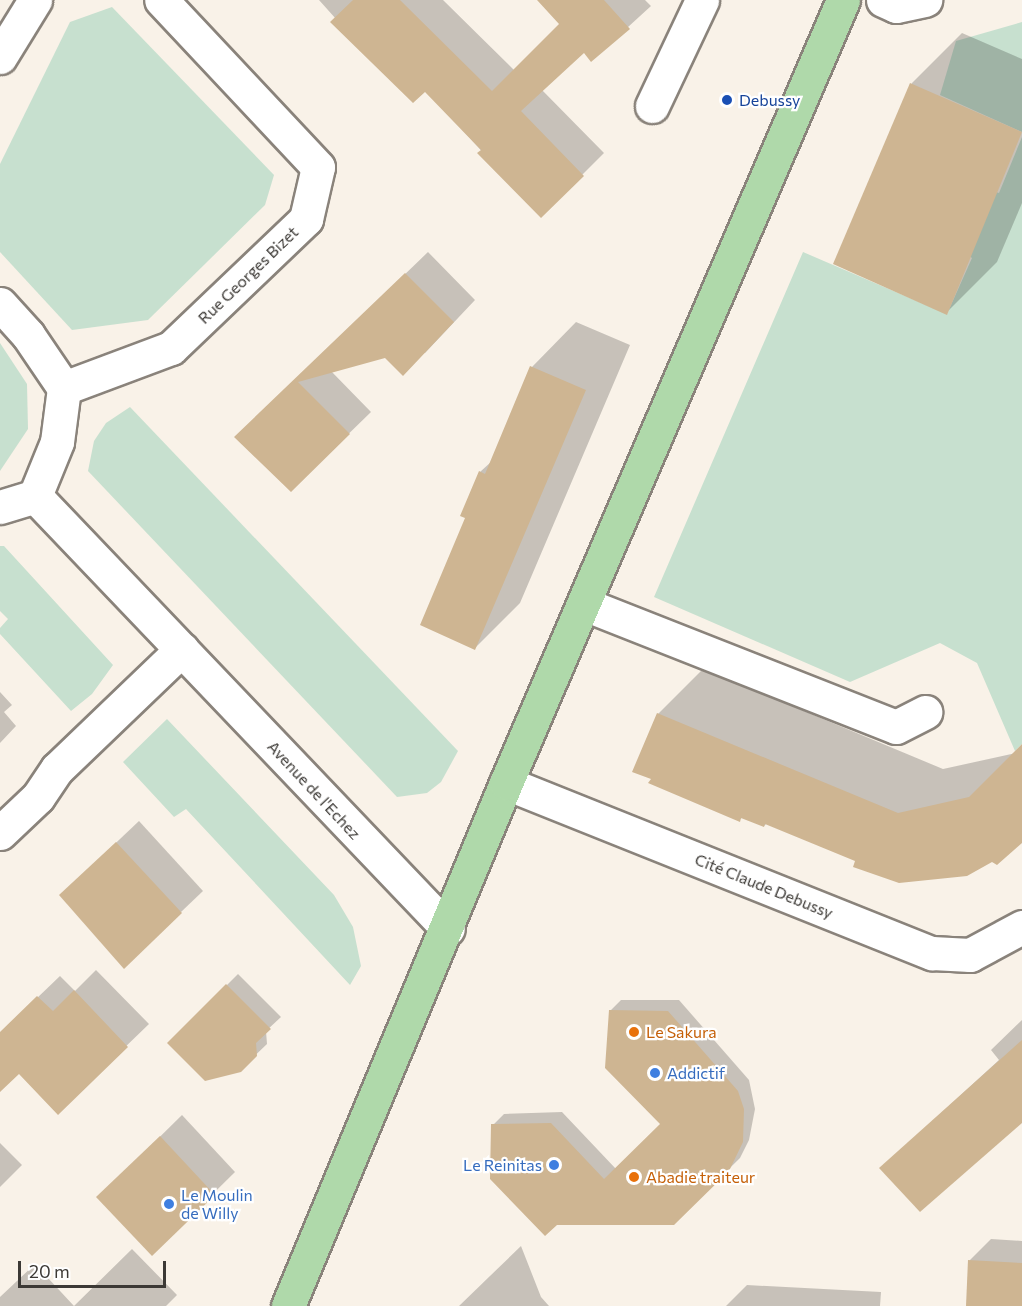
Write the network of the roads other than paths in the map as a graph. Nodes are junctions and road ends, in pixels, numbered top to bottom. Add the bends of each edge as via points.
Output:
1 (35, 0) edge
2 (161, 0) edge
3 (702, 0) edge
4 (843, 0) edge
5 (883, 0) edge
6 (925, 0) edge
7 (0, 57) edge
8 (652, 106) dead end
9 (0, 304) edge
10 (64, 388) junction
11 (35, 496) junction
12 (0, 507) edge
13 (584, 604) junction
14 (182, 650) junction
15 (925, 712) dead end
16 (506, 783) junction
17 (0, 833) edge
18 (1022, 927) edge
19 (448, 929) junction
20 (288, 1306) edge

1 - 7 street
2 - 10 street, Rue Georges Bizet via 318,167 306,219 171,348
3 - 8 street
4 - 13 main road
5 - 6 street via 896,6
9 - 10 street via 28,335
10 - 11 street via 57,442
11 - 12 street
11 - 14 street, Avenue de l'Echez
13 - 15 street via 896,727
13 - 16 main road
14 - 17 street via 57,769 38,797
14 - 19 street, Avenue de l'Echez
16 - 18 street, Cité Claude Debussy via 932,953 970,955
16 - 19 main road
19 - 20 main road

